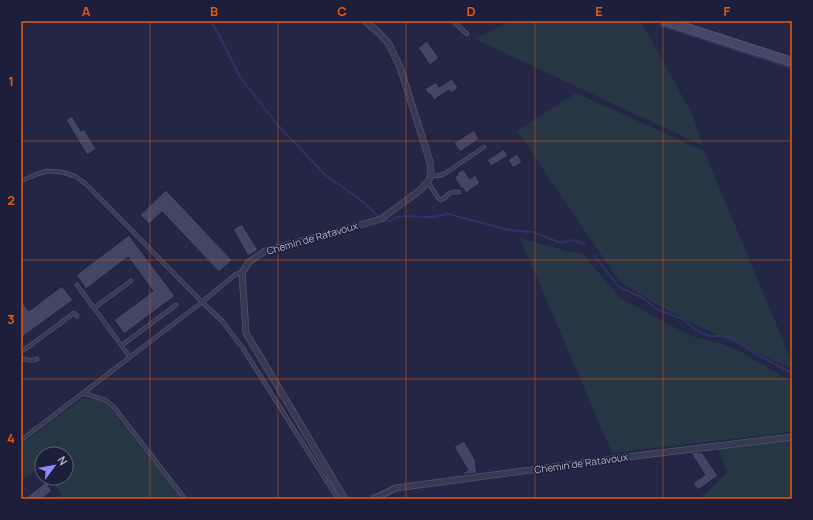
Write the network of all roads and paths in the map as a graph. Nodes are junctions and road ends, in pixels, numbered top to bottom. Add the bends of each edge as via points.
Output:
1 (365, 21) edge
2 (453, 21) edge
3 (665, 21) edge
4 (467, 34) dead end
5 (792, 62) edge
6 (484, 147) dead end
7 (431, 175) junction
8 (21, 181) edge
9 (428, 182) junction
10 (459, 192) dead end
11 (242, 273) junction
12 (131, 281) dead end
13 (77, 285) dead end
14 (202, 302) junction
15 (176, 305) dead end
16 (94, 308) junction
17 (76, 316) dead end
18 (122, 345) junction
19 (21, 351) edge
20 (21, 357) edge
21 (130, 357) junction
22 (37, 359) dead end
23 (84, 393) junction
24 (792, 437) edge
25 (21, 440) edge
26 (185, 499) edge
27 (338, 499) edge
28 (345, 499) edge
29 (373, 499) edge

1 - 7 street via 389,44 400,67 430,162
2 - 4 lane
3 - 5 main road
6 - 7 lane via 444,174
7 - 9 street, Chemin de Ratavoux
8 - 14 lane via 47,172 75,176 86,184
9 - 10 lane via 441,200 452,192
9 - 11 street, Chemin de Ratavoux via 381,219 265,251 249,262
11 - 14 lane via 236,274
11 - 28 street via 246,333
12 - 16 lane
13 - 16 lane
14 - 21 lane
14 - 27 lane via 222,321 242,347
15 - 18 lane
16 - 18 lane
17 - 19 lane via 74,313
18 - 21 lane
20 - 22 lane via 32,361
21 - 23 lane
23 - 25 lane
23 - 26 lane via 105,400 113,406
24 - 29 street, Chemin de Ratavoux via 396,488

